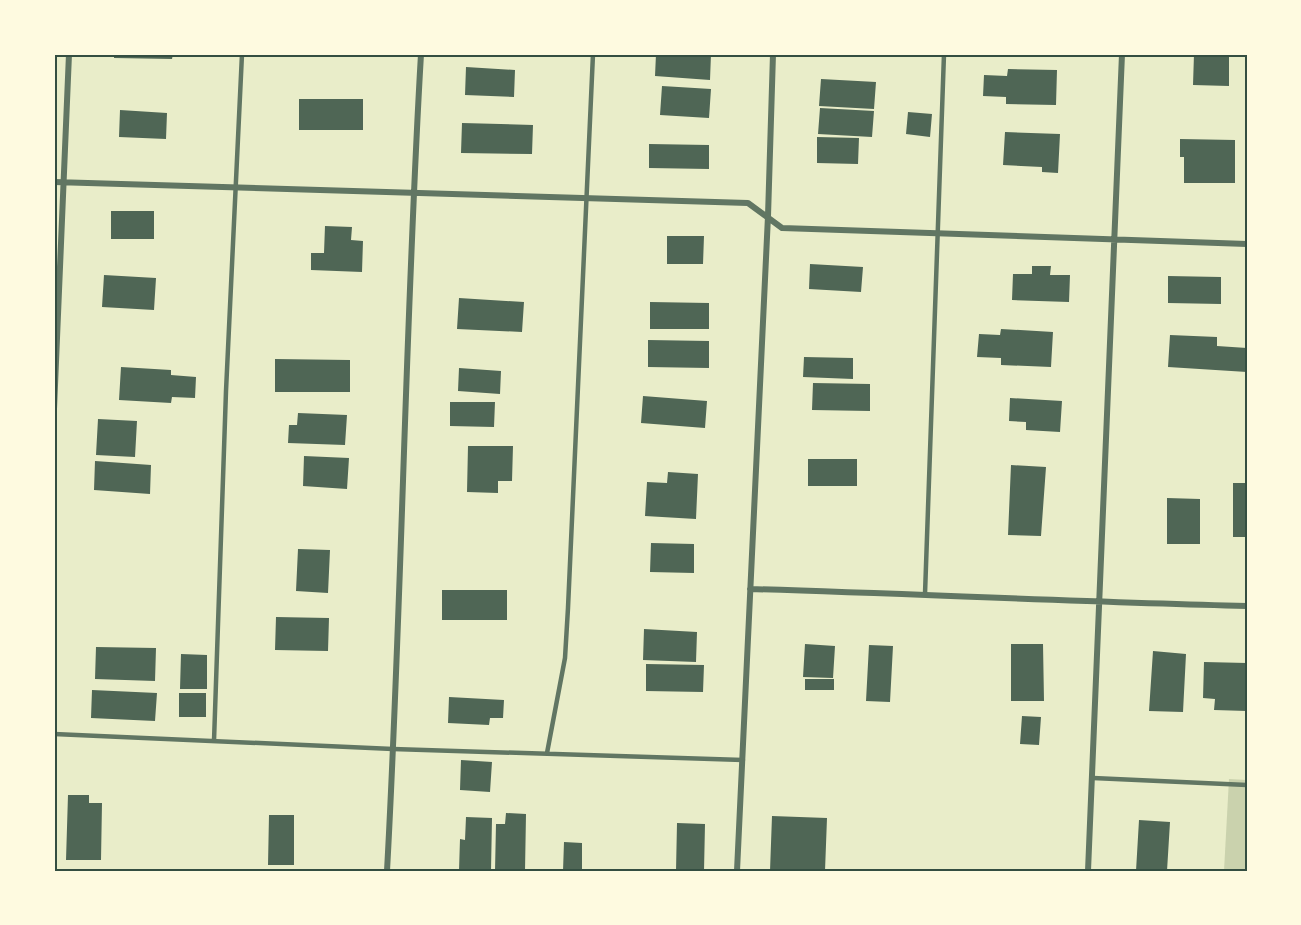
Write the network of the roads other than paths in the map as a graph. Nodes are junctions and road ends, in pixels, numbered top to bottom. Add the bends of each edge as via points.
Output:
1 (69, 54) edge
2 (242, 54) edge
3 (421, 54) edge
4 (593, 54) edge
5 (773, 54) edge
6 (944, 54) edge
7 (1122, 54) edge
8 (54, 182) edge
9 (63, 182) junction
10 (237, 189) junction
11 (413, 191) junction
12 (587, 197) junction
13 (768, 216) junction
14 (937, 232) junction
15 (1115, 240) junction
16 (1247, 244) edge
17 (54, 409) edge
18 (750, 589) junction
19 (925, 594) junction
20 (1100, 602) junction
21 (1247, 606) edge
22 (54, 734) edge
23 (214, 741) junction
24 (393, 749) junction
25 (547, 753) junction
26 (742, 760) junction
27 (1093, 778) junction
28 (1247, 785) edge
29 (387, 871) edge
30 (736, 871) edge
31 (1088, 871) edge

1 - 9 street
2 - 10 lane
3 - 11 street
4 - 12 lane
5 - 13 street
6 - 14 lane
7 - 15 street
8 - 9 street
9 - 10 street
9 - 17 street
10 - 11 street
10 - 23 lane
11 - 12 street
11 - 24 street
12 - 13 street via 748,203
12 - 25 lane via 566,638
13 - 14 street via 782,228
13 - 18 street
14 - 15 street
14 - 19 lane
15 - 16 street
15 - 20 street
18 - 19 street
18 - 26 street
19 - 20 street
20 - 21 street
20 - 27 street
22 - 23 lane
23 - 24 lane
24 - 25 lane
24 - 29 street
25 - 26 lane
26 - 30 street
27 - 28 lane
27 - 31 street

